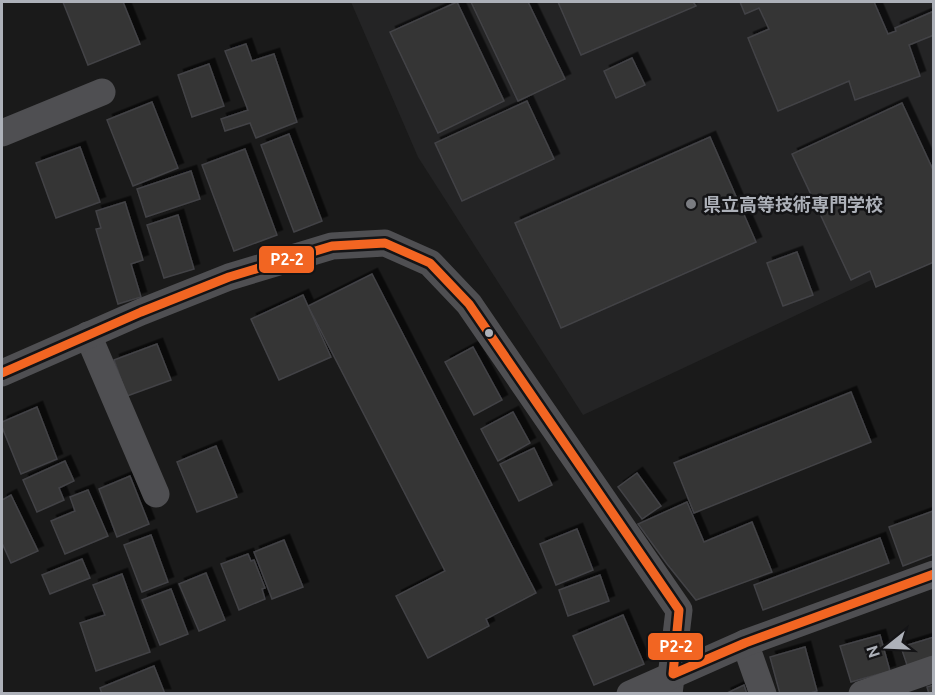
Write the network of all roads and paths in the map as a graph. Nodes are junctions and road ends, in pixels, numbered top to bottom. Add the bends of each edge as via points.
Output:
1 (102, 92) dead end
2 (2, 133) edge
3 (88, 335) junction
4 (2, 372) edge
5 (156, 494) dead end
6 (933, 574) edge
7 (745, 642) junction
8 (933, 669) edge
9 (671, 684) edge
10 (630, 693) edge
11 (763, 693) edge
12 (862, 693) edge

1 - 2 street
3 - 4 street
3 - 5 street
3 - 9 street via 229,278 332,246 385,243 430,263 469,304 679,610
6 - 7 street
7 - 9 street
7 - 11 street
8 - 12 street
9 - 10 street

